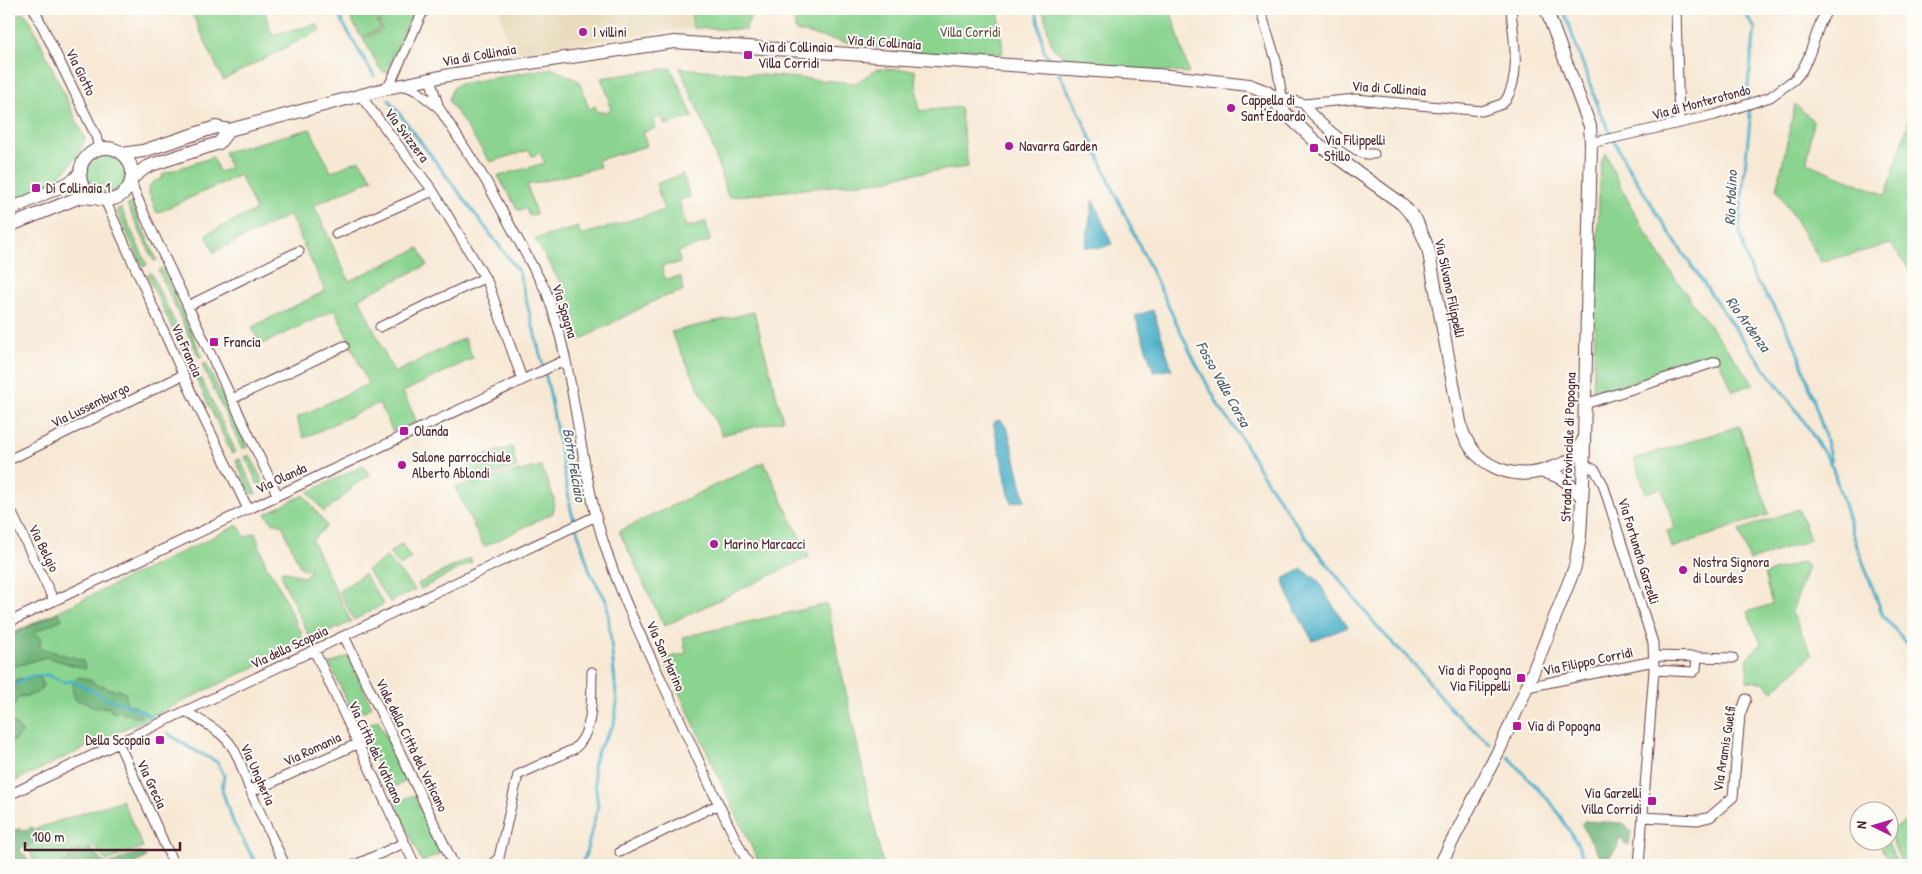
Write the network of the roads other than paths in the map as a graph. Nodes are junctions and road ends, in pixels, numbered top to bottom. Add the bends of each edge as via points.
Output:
1 (34, 9) edge
2 (424, 9) edge
3 (1260, 9) edge
4 (1511, 9) edge
5 (1546, 9) edge
6 (1676, 9) edge
7 (1828, 9) edge
8 (430, 79) junction
9 (404, 85) junction
10 (388, 88) junction
11 (1267, 92) junction
12 (360, 95) junction
13 (1282, 97) junction
14 (1304, 104) junction
15 (439, 108) junction
16 (1679, 123) junction
17 (229, 130) junction
18 (1591, 144) junction
19 (99, 149) junction
20 (122, 154) junction
21 (1374, 154) dead end
22 (81, 171) junction
23 (132, 179) junction
24 (433, 191) junction
25 (99, 199) junction
26 (9, 210) edge
27 (9, 226) edge
28 (336, 234) dead end
29 (299, 251) dead end
30 (484, 278) junction
31 (188, 306) junction
32 (380, 327) dead end
33 (344, 346) dead end
34 (565, 360) junction
35 (1716, 362) dead end
36 (184, 375) junction
37 (524, 378) junction
38 (232, 399) junction
39 (1585, 404) junction
40 (1584, 439) junction
41 (9, 460) edge
42 (1568, 461) junction
43 (1584, 469) junction
44 (1548, 472) junction
45 (277, 494) junction
46 (1582, 497) junction
47 (9, 507) edge
48 (248, 509) junction
49 (596, 516) junction
50 (54, 601) junction
51 (9, 622) edge
52 (344, 636) junction
53 (314, 650) junction
54 (1697, 657) junction
55 (1732, 658) dead end
56 (1654, 662) junction
57 (592, 672) dead end
58 (1527, 687) junction
59 (1746, 699) dead end
60 (185, 712) junction
61 (118, 742) junction
62 (357, 744) junction
63 (251, 792) junction
64 (9, 795) edge
65 (719, 804) junction
66 (1643, 817) junction
67 (404, 843) junction
68 (620, 852) dead end
69 (494, 864) edge
70 (174, 865) edge
71 (285, 865) edge
72 (355, 865) edge
73 (415, 865) edge
74 (454, 865) edge
75 (749, 865) edge
76 (1440, 865) edge
77 (1639, 865) edge

1 - 19 street, Via Giotto via 96,136
2 - 10 street
3 - 13 street via 1276,60
4 - 14 street, Via di Collinaia via 1515,67 1510,94 1502,104 1482,111 1356,99
5 - 18 street, Strada Provinciale di Popogna via 1590,126
6 - 16 street
7 - 16 street, Via di Monterotondo via 1808,58 1795,79 1757,102
8 - 9 street, Via di Collinaia
8 - 11 street, Via di Collinaia via 674,42 1218,81 1249,85
8 - 15 street, Via Spagna
9 - 10 street, Via di Collinaia
9 - 15 street, Via Spagna
10 - 12 street, Via di Collinaia
11 - 13 street, Via di Collinaia
11 - 44 street, Via Silvano Filippelli via 1317,143 1395,198 1416,220 1428,248 1461,427 1468,443 1479,457 1496,469 1519,473
12 - 17 street, Via di Collinaia
12 - 24 street, Via Svizzera
13 - 14 street, Via di Collinaia
14 - 21 street via 1315,118 1354,147 1366,154
15 - 34 street, Via Spagna via 486,181 546,291
16 - 18 street, Via di Monterotondo
17 - 20 street, Via di Collinaia via 216,127 143,151
17 - 23 street, Via di Collinaia via 219,143 154,164
18 - 39 street, Strada Provinciale di Popogna
19 - 20 street
19 - 22 street via 86,158
20 - 23 street via 130,165
22 - 25 street via 83,187
22 - 26 street via 68,183
23 - 25 street via 119,196
23 - 31 street, Via Francia via 145,216
24 - 28 street
24 - 30 street, Via Svizzera
25 - 27 street via 82,197
25 - 36 street, Via Francia
29 - 31 street, Via Francia
30 - 32 street
30 - 37 street, Via Svizzera
31 - 38 street, Via Francia
33 - 38 street
34 - 37 street, Via Olanda
34 - 49 street, Via Spagna
35 - 39 street
36 - 41 street, Via Lussemburgo
36 - 48 street, Via Francia
37 - 45 street, Via Olanda
38 - 45 street, Via Francia
39 - 40 street, Strada Provinciale di Popogna
40 - 42 street
40 - 43 street, Strada Provinciale di Popogna
42 - 43 street
42 - 44 street, Via Silvano Filippelli
43 - 44 street, Via Silvano Filippelli
43 - 46 street, Strada Provinciale di Popogna
43 - 56 street, Via Fortunato Garzelli via 1595,470 1603,484 1638,592
44 - 46 street via 1565,480
45 - 48 street, Via Olanda
46 - 58 street, Strada Provinciale di Popogna via 1575,567
47 - 50 street, Via Belgio
48 - 50 street, Via Olanda
49 - 52 street, Via della Scopaia
49 - 65 street, Via San Marino via 644,644
50 - 51 street, Via Olanda
52 - 53 street, Via della Scopaia
52 - 74 street, Viale della Città del Vaticano
53 - 60 street, Via della Scopaia
53 - 62 street, Via Città del Vaticano
54 - 55 street
54 - 56 street
54 - 56 street via 1693,672
56 - 58 street, Via Filippo Corridi
56 - 66 street, Via Fortunato Garzelli
57 - 69 street via 587,734 574,748 518,775 500,853
58 - 76 street, Strada Provinciale di Popogna via 1501,746
59 - 66 street, Via Aramis Guelfi via 1740,715 1733,797 1710,817 1698,820
60 - 61 street, Via della Scopaia
60 - 63 street, Via Ungheria via 218,731 228,741 242,765
61 - 64 street, Via della Scopaia
61 - 70 street, Via Grecia
62 - 63 street, Via Romania
62 - 67 street, Via Città del Vaticano
63 - 71 street, Via Ungheria
65 - 68 street
65 - 75 street, Via San Marino
66 - 77 street, Via Fortunato Garzelli
67 - 72 street
67 - 73 street, Via Città del Vaticano

